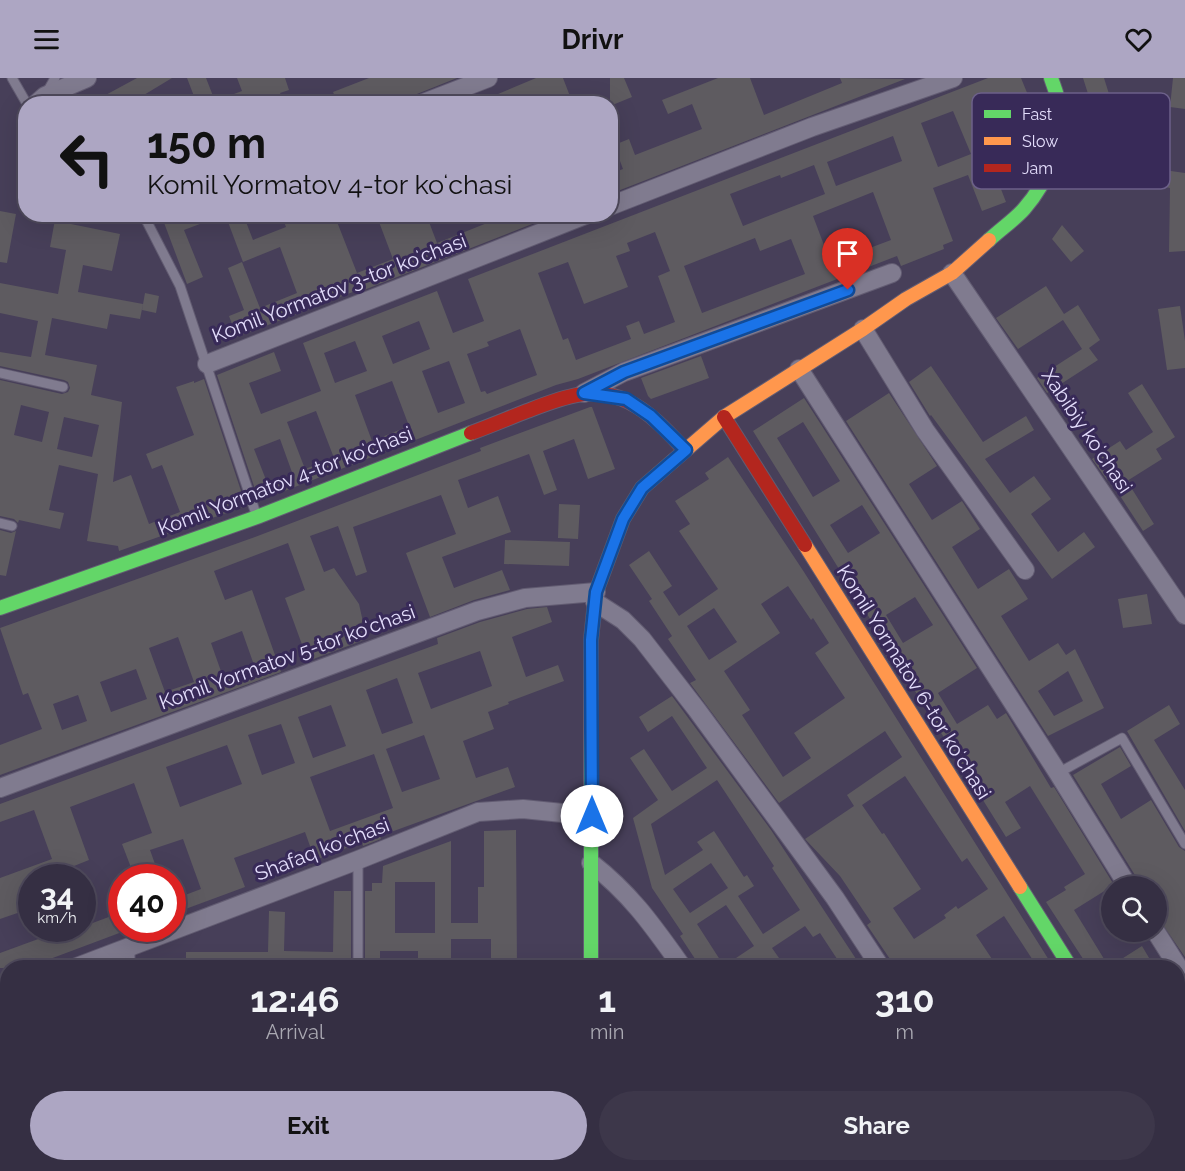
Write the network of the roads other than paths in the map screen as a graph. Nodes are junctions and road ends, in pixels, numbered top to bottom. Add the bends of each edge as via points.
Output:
1 (12, 78) edge
2 (55, 78) edge
3 (87, 78) edge
4 (488, 78) edge
5 (953, 78) edge
6 (1052, 78) edge
7 (1056, 93) edge
8 (22, 96) edge
9 (43, 96) edge
10 (49, 96) edge
11 (442, 96) edge
12 (1037, 189) edge
13 (618, 203) edge
14 (147, 222) edge
15 (568, 222) edge
16 (892, 273) dead end
17 (952, 273) junction
18 (863, 329) junction
19 (207, 364) junction
20 (799, 369) junction
21 (0, 373) edge
22 (63, 387) dead end
23 (584, 393) junction
24 (724, 417) junction
25 (686, 450) junction
26 (257, 517) junction
27 (0, 523) edge
28 (12, 526) dead end
29 (1025, 570) dead end
30 (595, 597) junction
31 (0, 608) edge
32 (1185, 615) edge
33 (1058, 773) junction
34 (0, 788) edge
35 (592, 816) junction
36 (1185, 844) edge
37 (358, 860) junction
38 (591, 863) junction
39 (1122, 876) edge
40 (1162, 942) edge
41 (130, 946) junction
42 (94, 960) edge
43 (130, 960) edge
44 (357, 960) edge
45 (591, 960) edge
46 (677, 960) edge
47 (876, 960) edge
48 (1066, 960) edge
49 (1174, 960) edge

1 - 8 lane
2 - 9 lane
3 - 10 street
4 - 11 street
5 - 13 street via 812,127
6 - 7 street
12 - 17 street via 1025,208
14 - 19 lane via 180,286
15 - 19 street, Komil Yormatov 3-tor koʻchasi
16 - 23 street, Komil Yormatov 4-tor koʻchasi via 624,372
17 - 18 street
17 - 32 street, Xabibiy koʻchasi
18 - 20 street
18 - 29 street via 926,430
19 - 26 lane
20 - 24 street
20 - 33 street
21 - 22 lane
23 - 25 street, Komil Yormatov 4-tor koʻchasi via 626,399 651,416
23 - 26 street, Komil Yormatov 4-tor koʻchasi via 561,398
24 - 25 street
24 - 48 street, Komil Yormatov 6-tor koʻchasi
25 - 30 street via 642,488 623,519
26 - 31 street, Komil Yormatov 4-tor koʻchasi
27 - 28 lane
30 - 34 street, Komil Yormatov 5-tor koʻchasi via 525,598 477,611
30 - 35 street via 591,640
30 - 47 street via 642,639 697,710
33 - 36 lane via 1122,738
33 - 39 street
35 - 37 street, Shafaq koʻchasi via 523,809 478,812
35 - 38 street
37 - 41 street, Shafaq koʻchasi
37 - 44 lane
38 - 45 street
38 - 46 street via 635,903
40 - 49 street
41 - 42 street, Shafaq koʻchasi
41 - 43 lane

